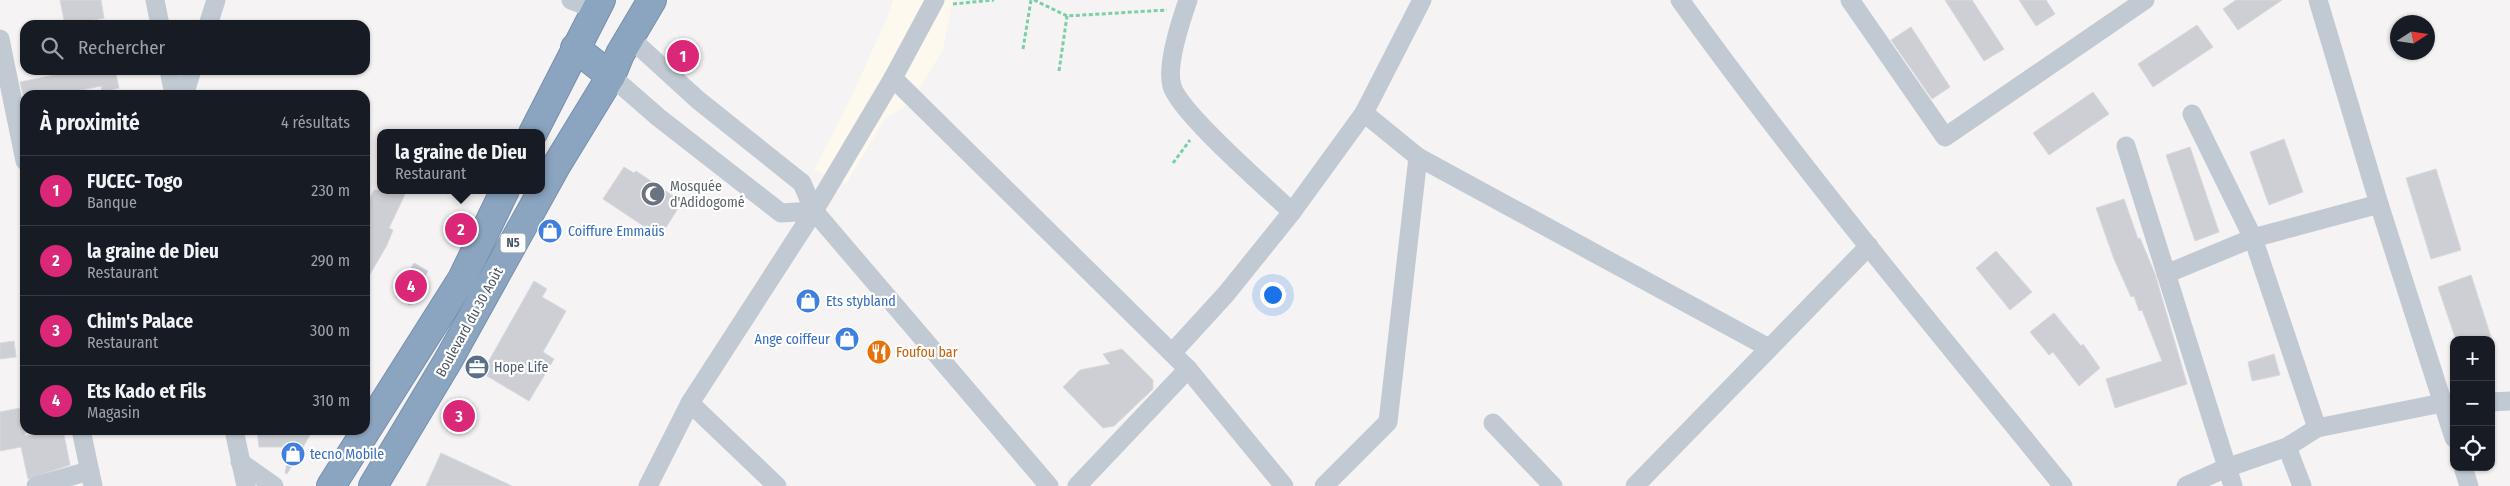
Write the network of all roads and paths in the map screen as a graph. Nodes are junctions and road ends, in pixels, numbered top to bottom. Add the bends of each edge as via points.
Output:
1 (156, 0) edge
2 (216, 0) edge
3 (652, 0) edge
4 (994, 0) edge
5 (1033, 0) edge
6 (1422, 0) edge
7 (1680, 0) edge
8 (1850, 0) edge
9 (2145, 0) edge
10 (2318, 0) edge
11 (589, 3) edge
12 (932, 4) edge
13 (1186, 4) edge
14 (1067, 16) junction
15 (159, 20) edge
16 (210, 20) edge
17 (629, 37) junction
18 (0, 44) edge
19 (575, 48) junction
20 (1023, 49) dead end
21 (1059, 71) dead end
22 (170, 75) edge
23 (190, 75) edge
24 (610, 76) junction
25 (893, 78) junction
26 (173, 90) edge
27 (186, 90) edge
28 (1364, 113) junction
29 (2192, 114) dead end
30 (1204, 128) junction
31 (535, 129) edge
32 (20, 138) edge
33 (2126, 146) dead end
34 (1418, 157) junction
35 (1173, 163) dead end
36 (545, 186) edge
37 (503, 194) edge
38 (540, 194) edge
39 (2379, 204) junction
40 (814, 211) junction
41 (1292, 212) junction
42 (2253, 238) junction
43 (1868, 246) junction
44 (2166, 274) junction
45 (1769, 348) junction
46 (1172, 353) junction
47 (1188, 369) junction
48 (2495, 402) edge
49 (2510, 402) edge
50 (690, 403) junction
51 (2448, 403) edge
52 (1493, 423) dead end
53 (370, 424) edge
54 (2452, 426) edge
55 (2317, 428) junction
56 (82, 435) edge
57 (235, 435) edge
58 (363, 435) edge
59 (2287, 447) junction
60 (240, 462) junction
61 (2226, 468) junction
62 (2464, 471) edge
63 (91, 479) edge
64 (1645, 483) edge
65 (270, 485) edge
66 (36, 486) edge
67 (246, 486) edge
68 (331, 486) edge
69 (372, 486) edge
70 (648, 486) edge
71 (777, 486) edge
72 (1049, 486) edge
73 (1077, 486) edge
74 (1284, 486) edge
75 (1324, 486) edge
76 (1553, 486) edge
77 (2063, 486) edge
78 (2186, 486) edge
79 (2233, 486) edge
80 (2302, 486) edge
81 (2469, 486) edge

1 - 15 street
2 - 16 street
3 - 17 highway, Boulevard du 30 Août / N5
4 - 12 path
5 - 14 path
5 - 20 path
6 - 28 street
7 - 43 street via 1732,73
8 - 9 street via 1945,138
10 - 39 street
11 - 17 highway
11 - 19 highway
12 - 25 street
13 - 14 path
13 - 30 street via 1171,70 1172,86
14 - 21 path
17 - 24 highway, Boulevard du 30 Août / N5
17 - 40 street via 698,100 802,183
18 - 32 street
19 - 24 highway
19 - 31 highway
22 - 26 street
23 - 27 street
24 - 36 highway, Boulevard du 30 Août / N5
24 - 40 street via 782,213
25 - 40 street
25 - 46 street
28 - 34 street
28 - 41 street
29 - 42 street
30 - 35 path via 1187,142
30 - 41 street
33 - 44 street
34 - 45 street
34 - 75 street via 1388,422
37 - 53 highway, Boulevard du 30 Août / N5 via 462,279
38 - 69 highway, Boulevard du 30 Août / N5 via 449,359
39 - 42 street
39 - 51 street
40 - 50 street
40 - 72 street
41 - 46 street via 1226,294
42 - 44 street
42 - 55 street
43 - 45 street
43 - 77 street
44 - 61 street
45 - 64 street
46 - 47 street
47 - 73 street
47 - 74 street
48 - 49 street
50 - 70 street
50 - 71 street
51 - 54 street
51 - 55 street
52 - 76 street
55 - 59 street
56 - 63 street
57 - 60 street
58 - 68 highway, Boulevard du 30 Août / N5
59 - 61 street
59 - 80 street
60 - 65 street
60 - 67 street
61 - 78 street
61 - 79 street
62 - 81 street
63 - 66 street

